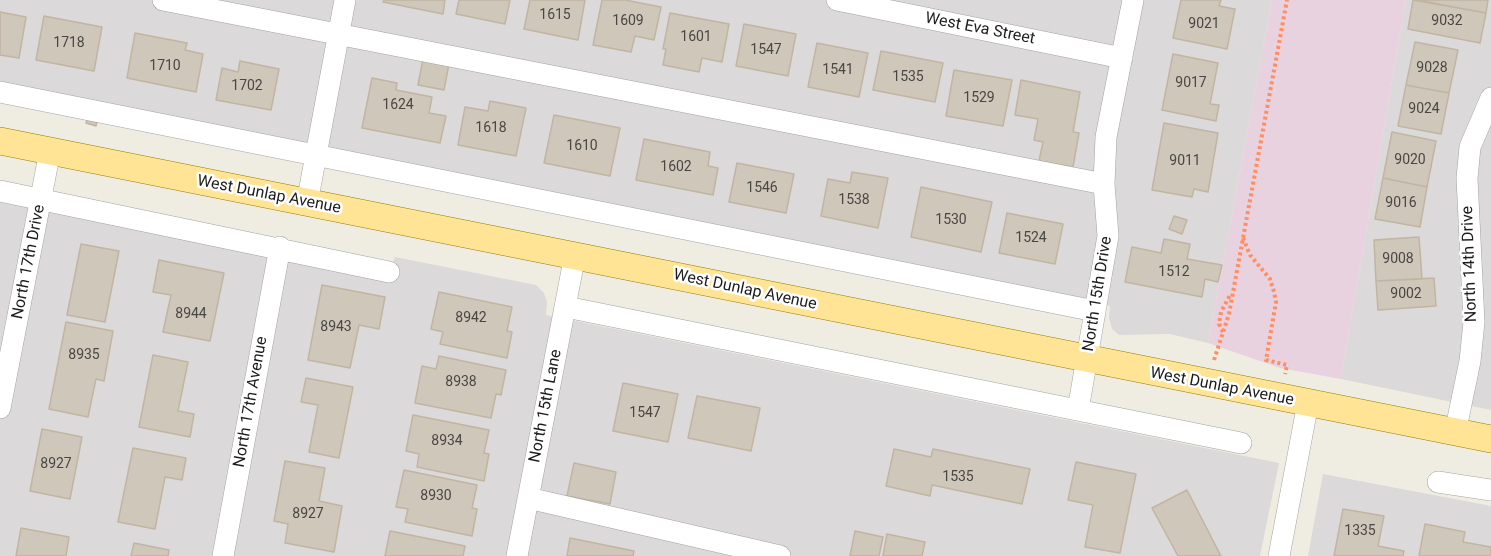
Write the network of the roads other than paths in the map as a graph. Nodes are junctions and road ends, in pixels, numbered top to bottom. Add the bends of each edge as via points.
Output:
1 (163, 0) edge
2 (345, 0) edge
3 (837, 0) edge
4 (1133, 0) edge
5 (339, 36) junction
6 (1122, 57) junction
7 (0, 92) edge
8 (1491, 98) edge
9 (0, 141) edge
10 (50, 151) junction
11 (315, 157) junction
12 (1104, 184) junction
13 (0, 191) edge
14 (41, 200) junction
15 (307, 203) junction
16 (280, 248) junction
17 (575, 255) junction
18 (389, 272) dead end
19 (566, 307) junction
20 (1095, 311) junction
21 (1087, 360) junction
22 (1308, 404) junction
23 (0, 408) edge
24 (1078, 410) junction
25 (1455, 433) junction
26 (1491, 440) edge
27 (1241, 443) dead end
28 (1438, 482) dead end
29 (1491, 490) edge
30 (528, 498) junction
31 (223, 556) edge
32 (517, 556) edge
33 (780, 556) edge
34 (1279, 556) edge

1 - 5 street
2 - 5 street
3 - 6 street, West Eva Street
4 - 6 street, North 15th Drive
5 - 11 street
5 - 12 street
6 - 12 street, North 15th Drive via 1106,137
7 - 11 street
8 - 25 street, North 14th Drive via 1470,147 1467,178 1474,322
9 - 10 main road, West Dunlap Avenue
10 - 14 street, North 17th Drive
10 - 15 main road, West Dunlap Avenue
11 - 15 street
11 - 20 street
12 - 20 street, North 15th Drive via 1108,236
13 - 14 street
14 - 16 street
14 - 23 street, North 17th Drive
15 - 17 main road, West Dunlap Avenue
16 - 18 street
16 - 31 street, North 17th Avenue
17 - 19 street, North 15th Lane
17 - 21 main road, West Dunlap Avenue
19 - 24 street
19 - 30 street, North 15th Lane
20 - 21 street, North 15th Drive
21 - 22 main road, West Dunlap Avenue
21 - 24 street, North 15th Drive
22 - 25 main road, West Dunlap Avenue
22 - 34 street
24 - 27 street
25 - 26 main road, West Dunlap Avenue
28 - 29 street
30 - 32 street, North 15th Lane
30 - 33 street

